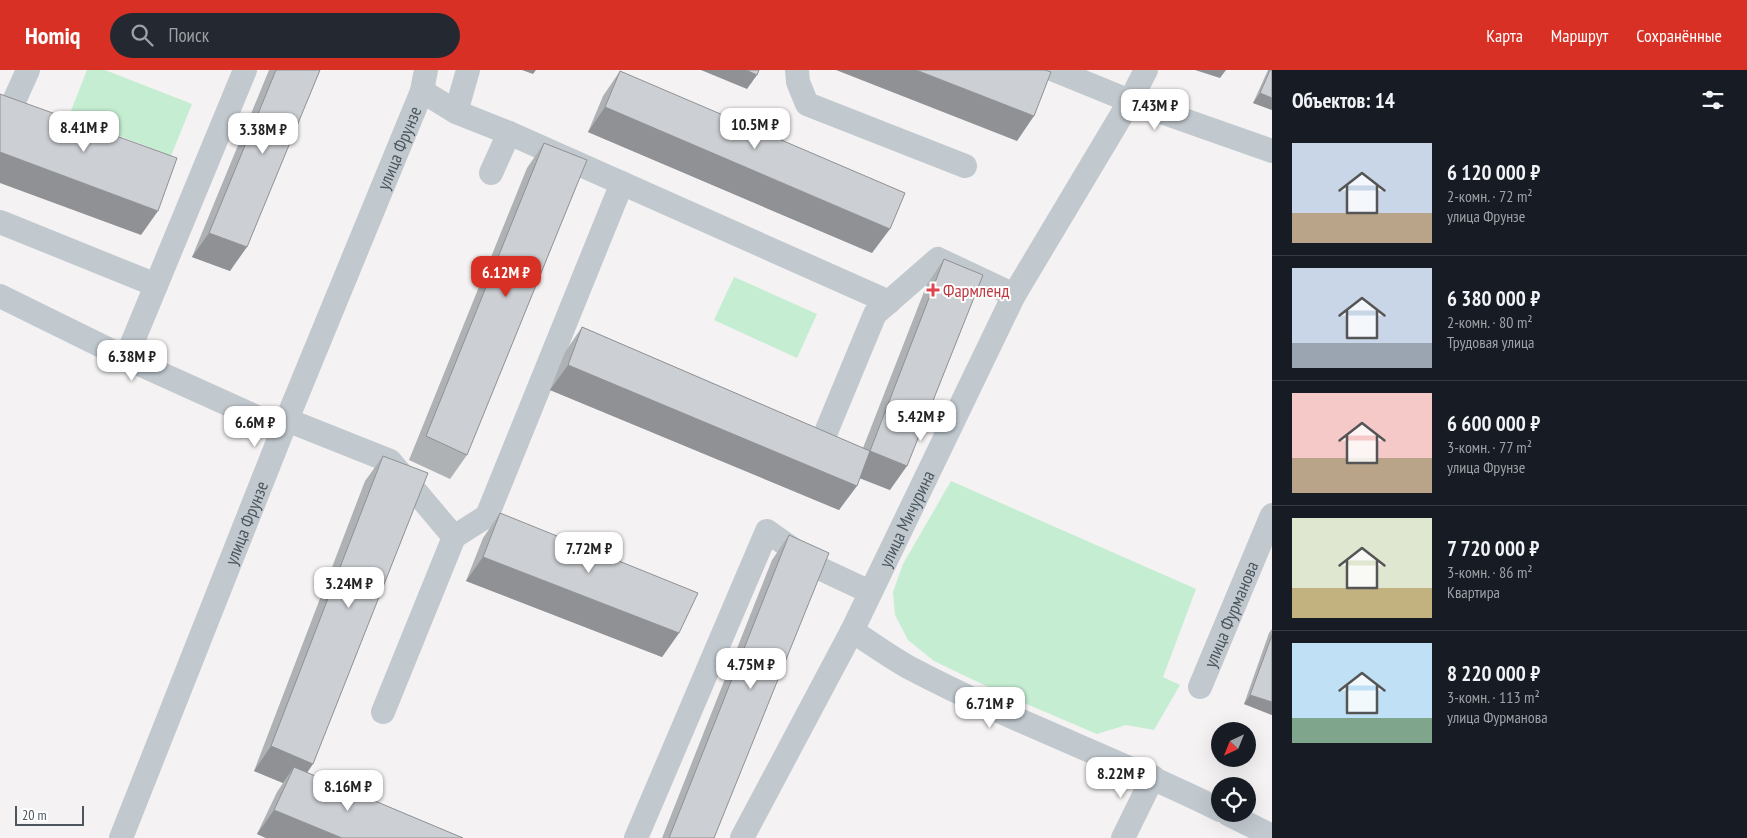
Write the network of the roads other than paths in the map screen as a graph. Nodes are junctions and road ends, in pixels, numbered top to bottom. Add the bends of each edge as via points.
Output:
1 (28, 70) edge
2 (245, 70) edge
3 (468, 70) edge
4 (797, 70) edge
5 (1054, 70) edge
6 (1146, 70) edge
7 (424, 81) edge
8 (1130, 101) junction
9 (10, 110) edge
10 (456, 112) junction
11 (509, 132) junction
12 (1272, 151) edge
13 (965, 166) dead end
14 (492, 173) dead end
15 (622, 183) junction
16 (0, 222) edge
17 (156, 285) junction
18 (1014, 295) junction
19 (0, 296) edge
20 (889, 302) junction
21 (126, 358) junction
22 (285, 424) junction
23 (826, 432) edge
24 (1272, 515) edge
25 (454, 537) junction
26 (870, 592) junction
27 (852, 631) junction
28 (1200, 687) dead end
29 (383, 712) dead end
30 (1153, 777) junction
31 (1211, 806) edge
32 (1244, 822) edge
33 (1272, 836) edge
34 (121, 838) edge
35 (636, 838) edge
36 (742, 838) edge
37 (1123, 838) edge

1 - 9 street
2 - 17 street
3 - 10 street
4 - 13 street via 807,104
5 - 8 street
6 - 8 street, улица Мичурина
7 - 10 street
7 - 22 street, улица Фрунзе
8 - 12 street
8 - 18 street, улица Мичурина
10 - 11 street
11 - 14 street
11 - 15 street
15 - 20 street
15 - 25 street via 487,516
16 - 17 street
17 - 21 street
18 - 20 street via 938,259
18 - 26 street, улица Мичурина
19 - 21 street
20 - 23 street via 875,314
21 - 22 street
22 - 25 street via 390,461
22 - 34 street, улица Фрунзе
24 - 28 street, улица Фурманова
25 - 29 street
26 - 27 street, улица Мичурина
26 - 35 street via 821,569 767,531
27 - 30 street via 908,667 1004,714
27 - 36 street, улица Мичурина
30 - 31 street
30 - 37 street
32 - 33 street

